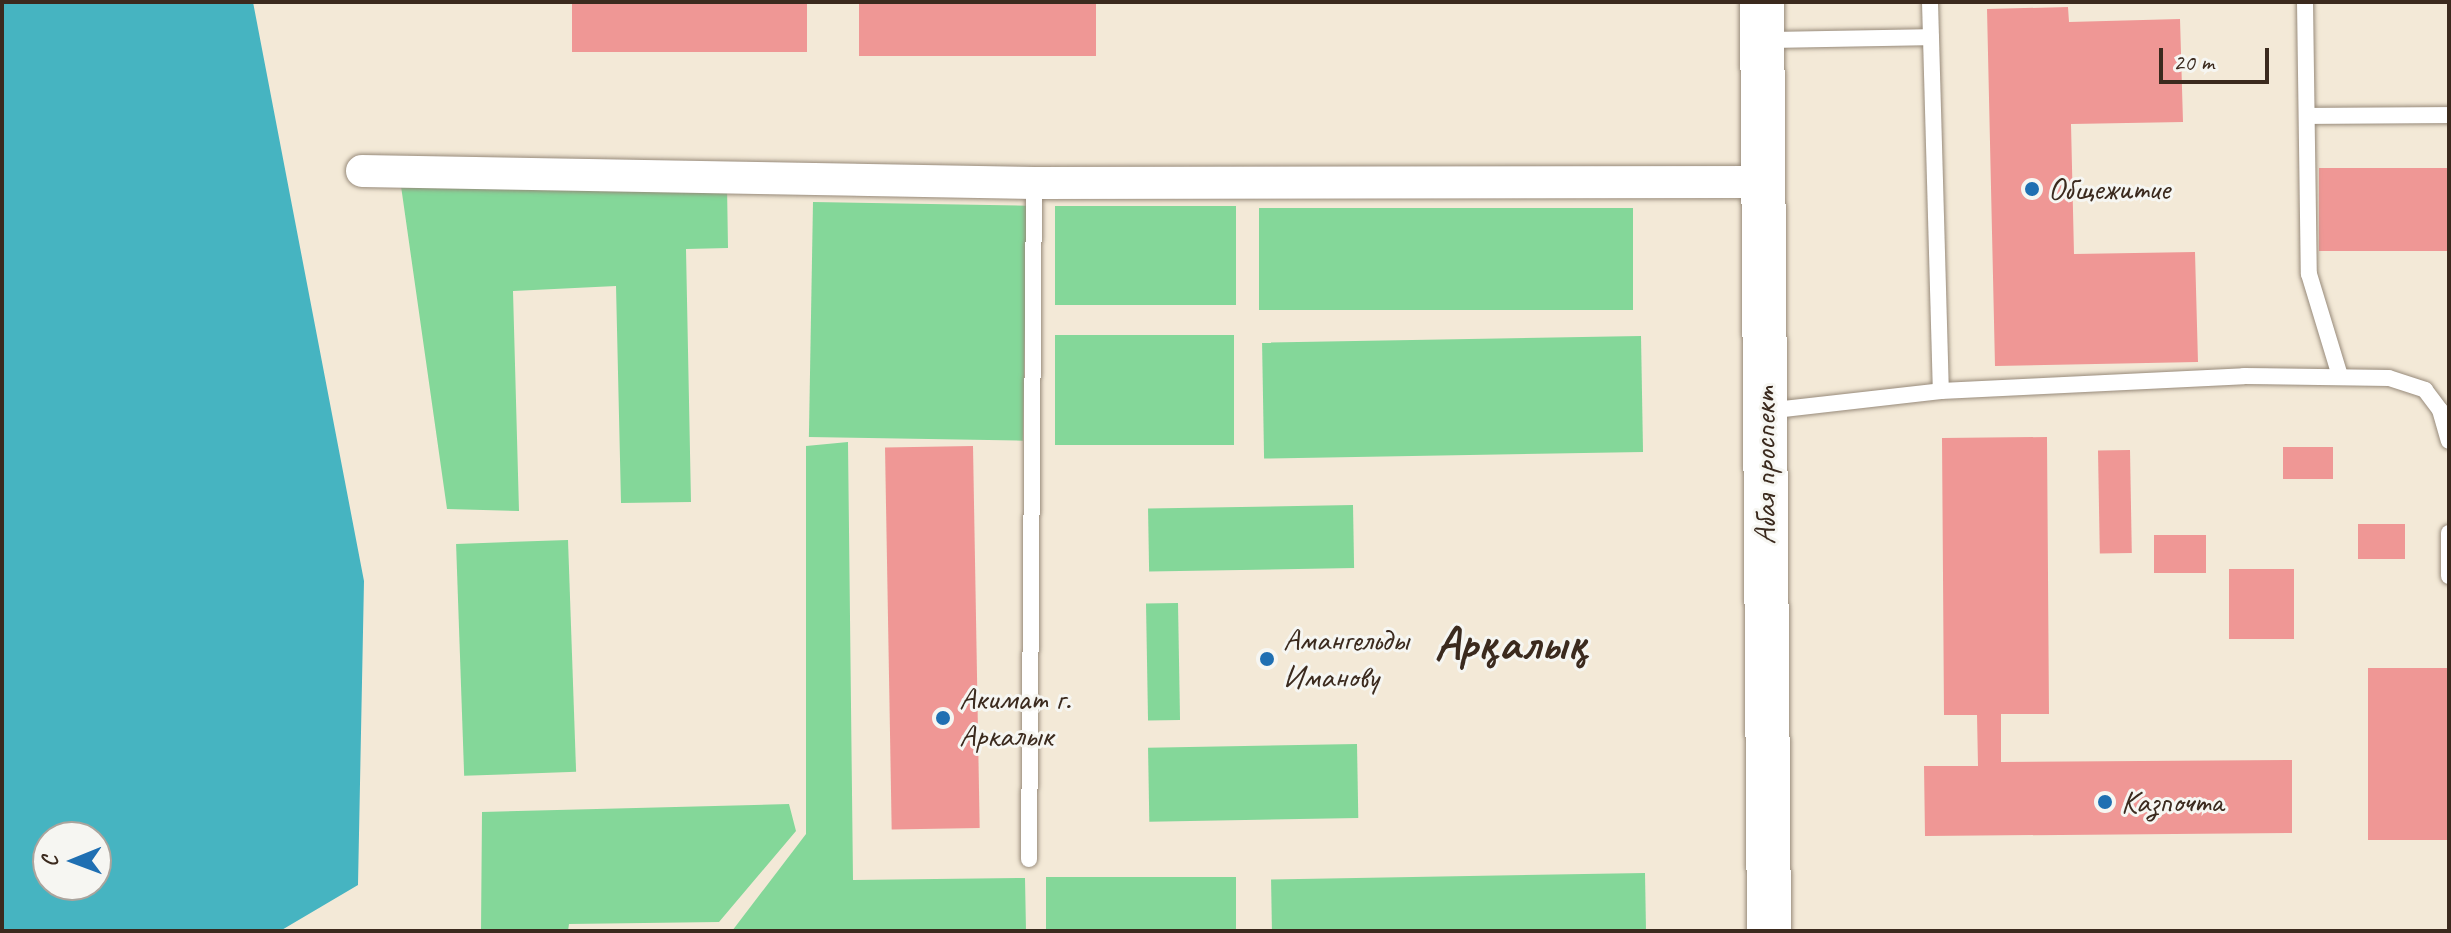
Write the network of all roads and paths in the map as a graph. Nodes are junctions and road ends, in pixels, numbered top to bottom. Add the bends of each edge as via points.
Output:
1 (1930, 2) edge
2 (2305, 2) edge
3 (1762, 21) edge
4 (1931, 37) junction
5 (2449, 115) edge
6 (2307, 116) junction
7 (362, 171) dead end
8 (1763, 182) junction
9 (1034, 183) junction
10 (2340, 376) junction
11 (1941, 391) junction
12 (1765, 411) junction
13 (2449, 441) edge
14 (2449, 533) edge
15 (2449, 576) edge
16 (1029, 859) dead end
17 (1769, 931) edge

1 - 4 lane
2 - 6 lane
3 - 4 lane
3 - 8 street, Абая проспект
4 - 11 lane
5 - 6 lane
6 - 10 lane via 2309,274
7 - 9 street
8 - 9 street
8 - 12 street, Абая проспект
9 - 16 lane
10 - 11 lane
10 - 13 lane via 2389,378 2425,390 2440,410
11 - 12 lane
12 - 17 street, Абая проспект
14 - 15 lane

